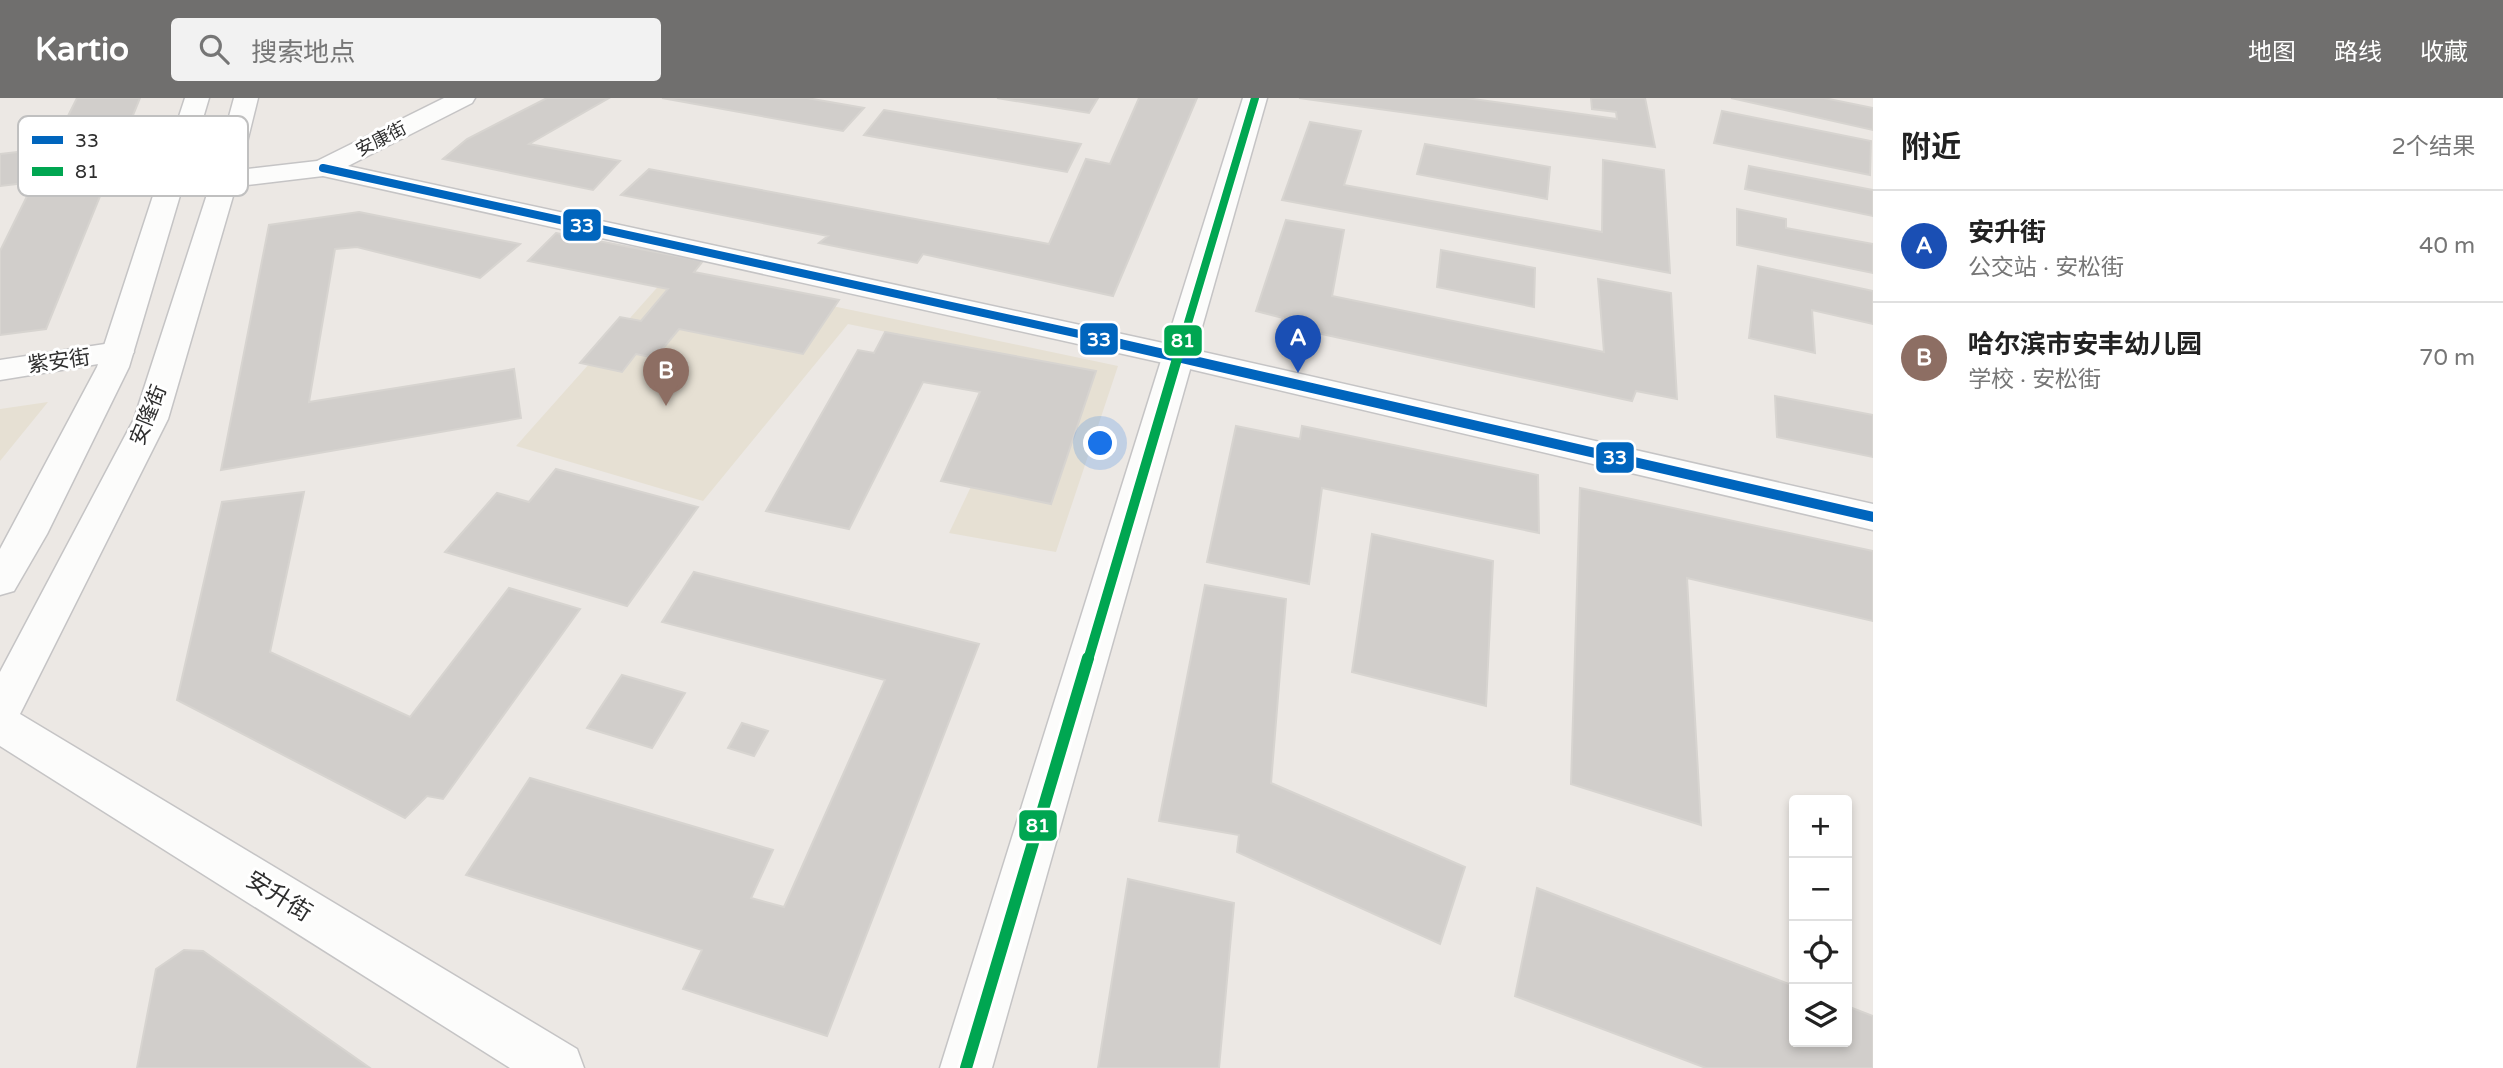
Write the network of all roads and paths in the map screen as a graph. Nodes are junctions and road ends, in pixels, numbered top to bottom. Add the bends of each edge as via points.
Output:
1 (198, 98) edge
2 (246, 98) edge
3 (463, 98) edge
4 (1255, 98) edge
5 (192, 116) edge
6 (241, 116) edge
7 (323, 168) junction
8 (248, 176) edge
9 (167, 196) edge
10 (220, 196) edge
11 (118, 352) junction
12 (1177, 356) junction
13 (0, 370) edge
14 (1873, 517) edge
15 (0, 581) edge
16 (0, 712) edge
17 (0, 724) edge
18 (558, 1068) edge
19 (966, 1068) edge

1 - 5 street
2 - 6 street, 安隆街
3 - 7 street, 安康街
4 - 12 street
7 - 8 street, 安康街
7 - 12 street
9 - 11 street
10 - 16 street, 安隆街 via 150,419
11 - 13 street, 紫安街
11 - 15 street via 29,534
12 - 14 street
12 - 19 street
17 - 18 street, 安升街

